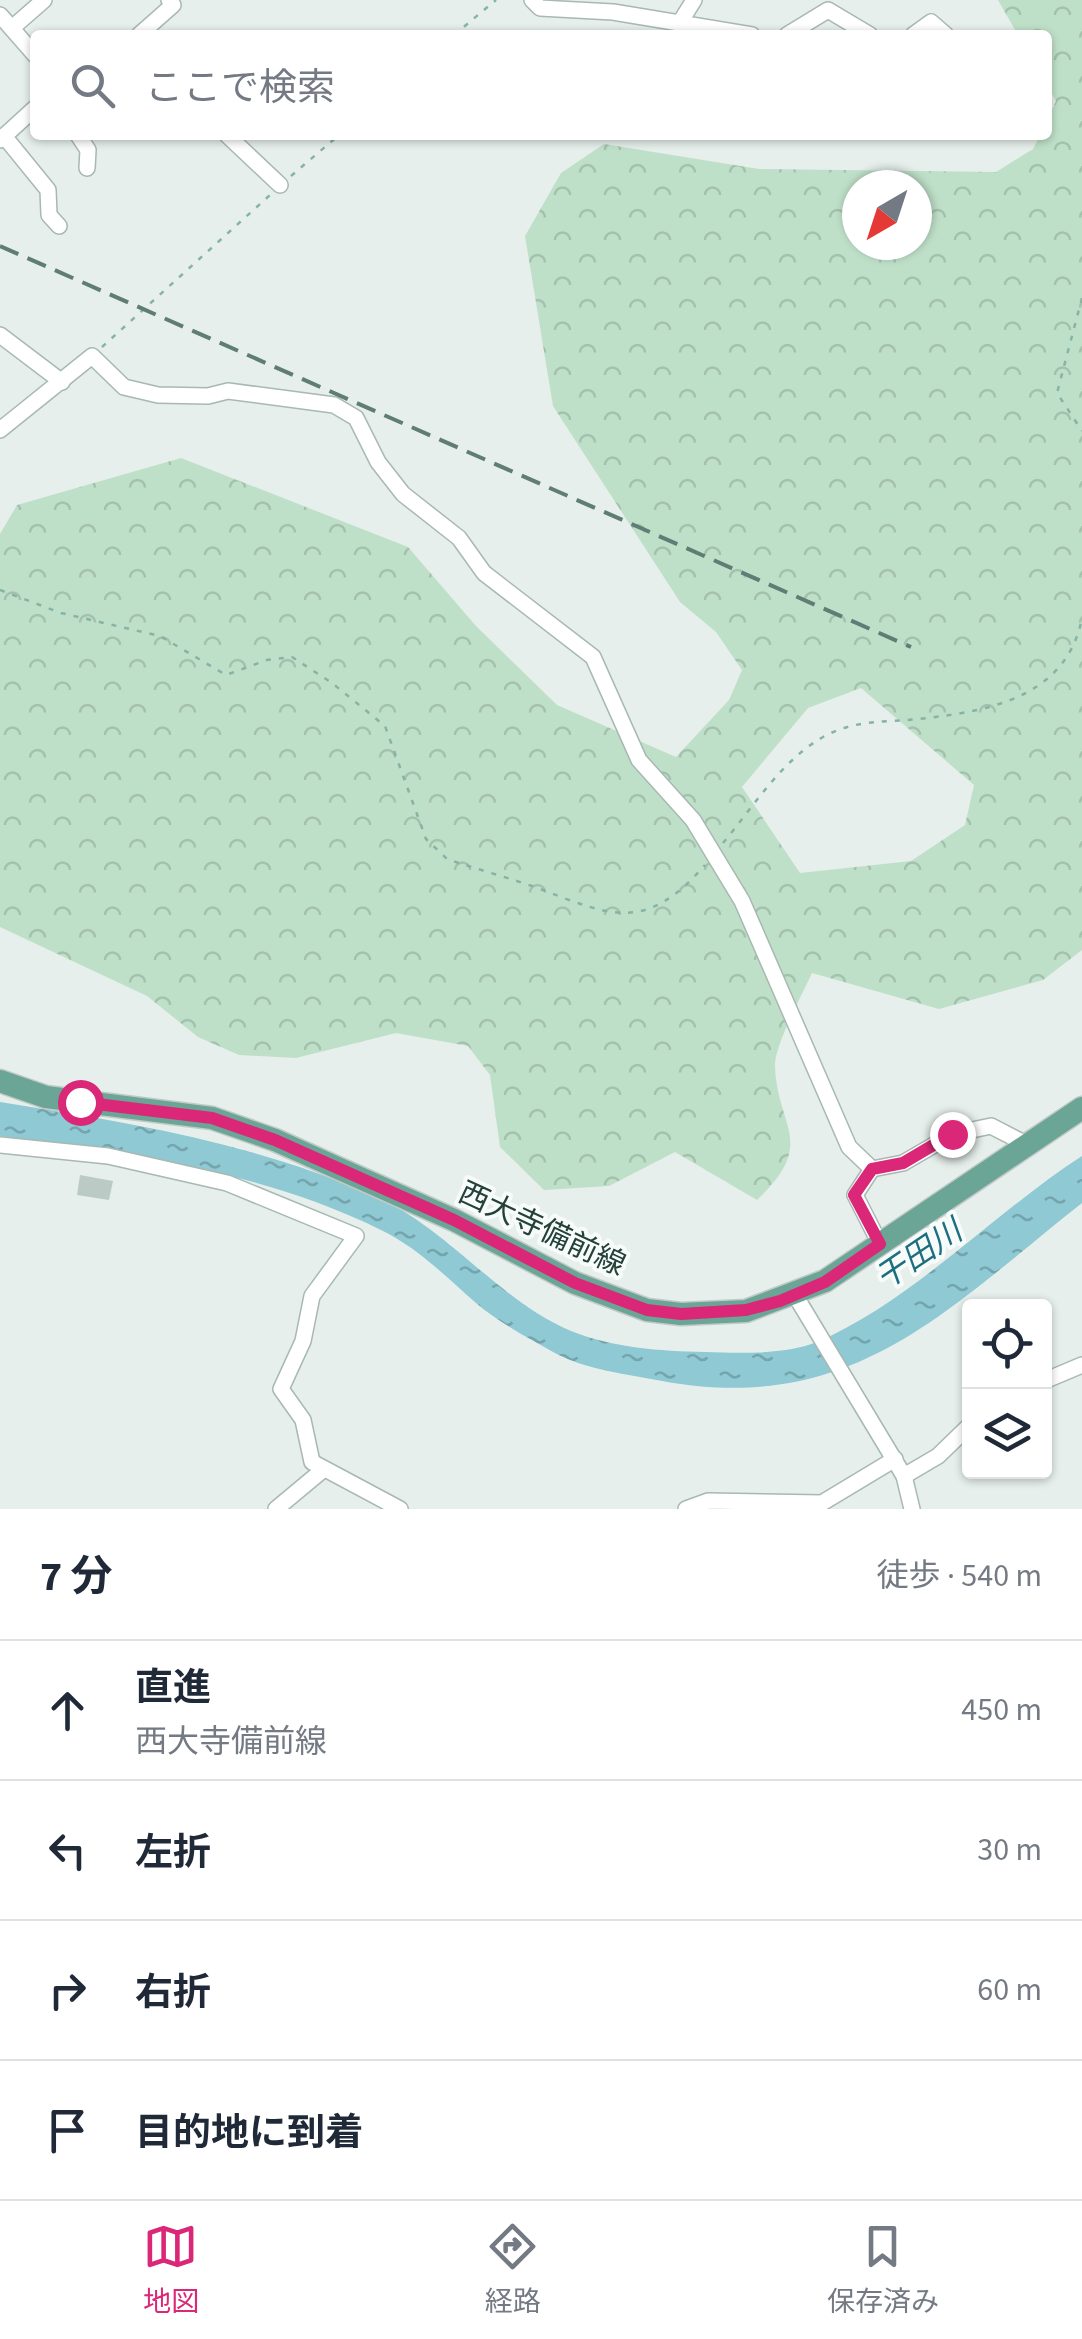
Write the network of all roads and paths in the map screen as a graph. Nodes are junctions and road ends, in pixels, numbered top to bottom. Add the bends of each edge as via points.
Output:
1 (44, 0) edge
2 (168, 0) edge
3 (496, 0) edge
4 (532, 0) edge
5 (694, 0) edge
6 (834, 5) edge
7 (617, 6) edge
8 (0, 15) edge
9 (679, 24) junction
10 (12, 28) junction
11 (144, 30) edge
12 (460, 30) edge
13 (719, 30) edge
14 (795, 30) edge
15 (864, 30) edge
16 (920, 30) edge
17 (940, 30) edge
18 (30, 49) edge
19 (30, 113) edge
20 (2, 138) edge
21 (81, 140) edge
22 (233, 140) edge
23 (333, 140) edge
24 (87, 168) dead end
25 (280, 185) junction
26 (59, 226) dead end
27 (1082, 298) edge
28 (0, 335) edge
29 (92, 356) junction
30 (62, 382) junction
31 (0, 430) edge
32 (1082, 431) edge
33 (0, 590) edge
34 (1082, 618) edge
35 (715, 853) junction
36 (0, 1080) edge
37 (1082, 1108) edge
38 (0, 1145) edge
39 (1028, 1145) junction
40 (872, 1169) junction
41 (880, 1244) junction
42 (802, 1305) junction
43 (1082, 1365) edge
44 (1052, 1378) edge
45 (962, 1434) edge
46 (895, 1459) junction
47 (324, 1469) junction
48 (904, 1476) junction
49 (276, 1509) edge
50 (400, 1509) edge
51 (686, 1509) edge
52 (912, 1509) edge

1 - 10 street
2 - 11 street via 172,5
3 - 12 path
4 - 7 street via 540,8
5 - 9 street
6 - 14 street
6 - 15 street
7 - 9 street
8 - 10 street
9 - 13 street
10 - 18 street
16 - 17 street via 930,22
19 - 20 street
20 - 26 street via 48,190 49,215
21 - 24 street
22 - 25 street
23 - 25 path
25 - 29 path
27 - 32 path via 1057,393
28 - 30 street
29 - 30 street
29 - 35 street via 132,390 208,396 228,391 334,405 356,418 403,494 459,538 484,573 593,657 639,760
30 - 31 street
33 - 35 path via 61,613 160,636 226,674 292,657 385,726 426,839 447,859 613,914 657,907 679,895
34 - 35 path via 1078,640 1058,673 1026,694 928,718 868,721 822,738 781,773
35 - 40 street via 849,1146
36 - 42 main road, 西大寺備前線 via 46,1098 212,1118 275,1140 575,1283 647,1310 681,1314
37 - 39 main road, 西大寺備前線
38 - 47 street via 108,1156 226,1184 356,1236 316,1289 281,1389 302,1420 310,1459
39 - 40 street via 992,1126 952,1134 903,1163
39 - 41 main road, 西大寺備前線
40 - 41 street via 854,1195
41 - 42 main road, 西大寺備前線
42 - 46 street
43 - 44 street
45 - 48 street
46 - 48 street
46 - 51 street via 822,1502 708,1501
47 - 49 street
47 - 50 street
48 - 52 street

